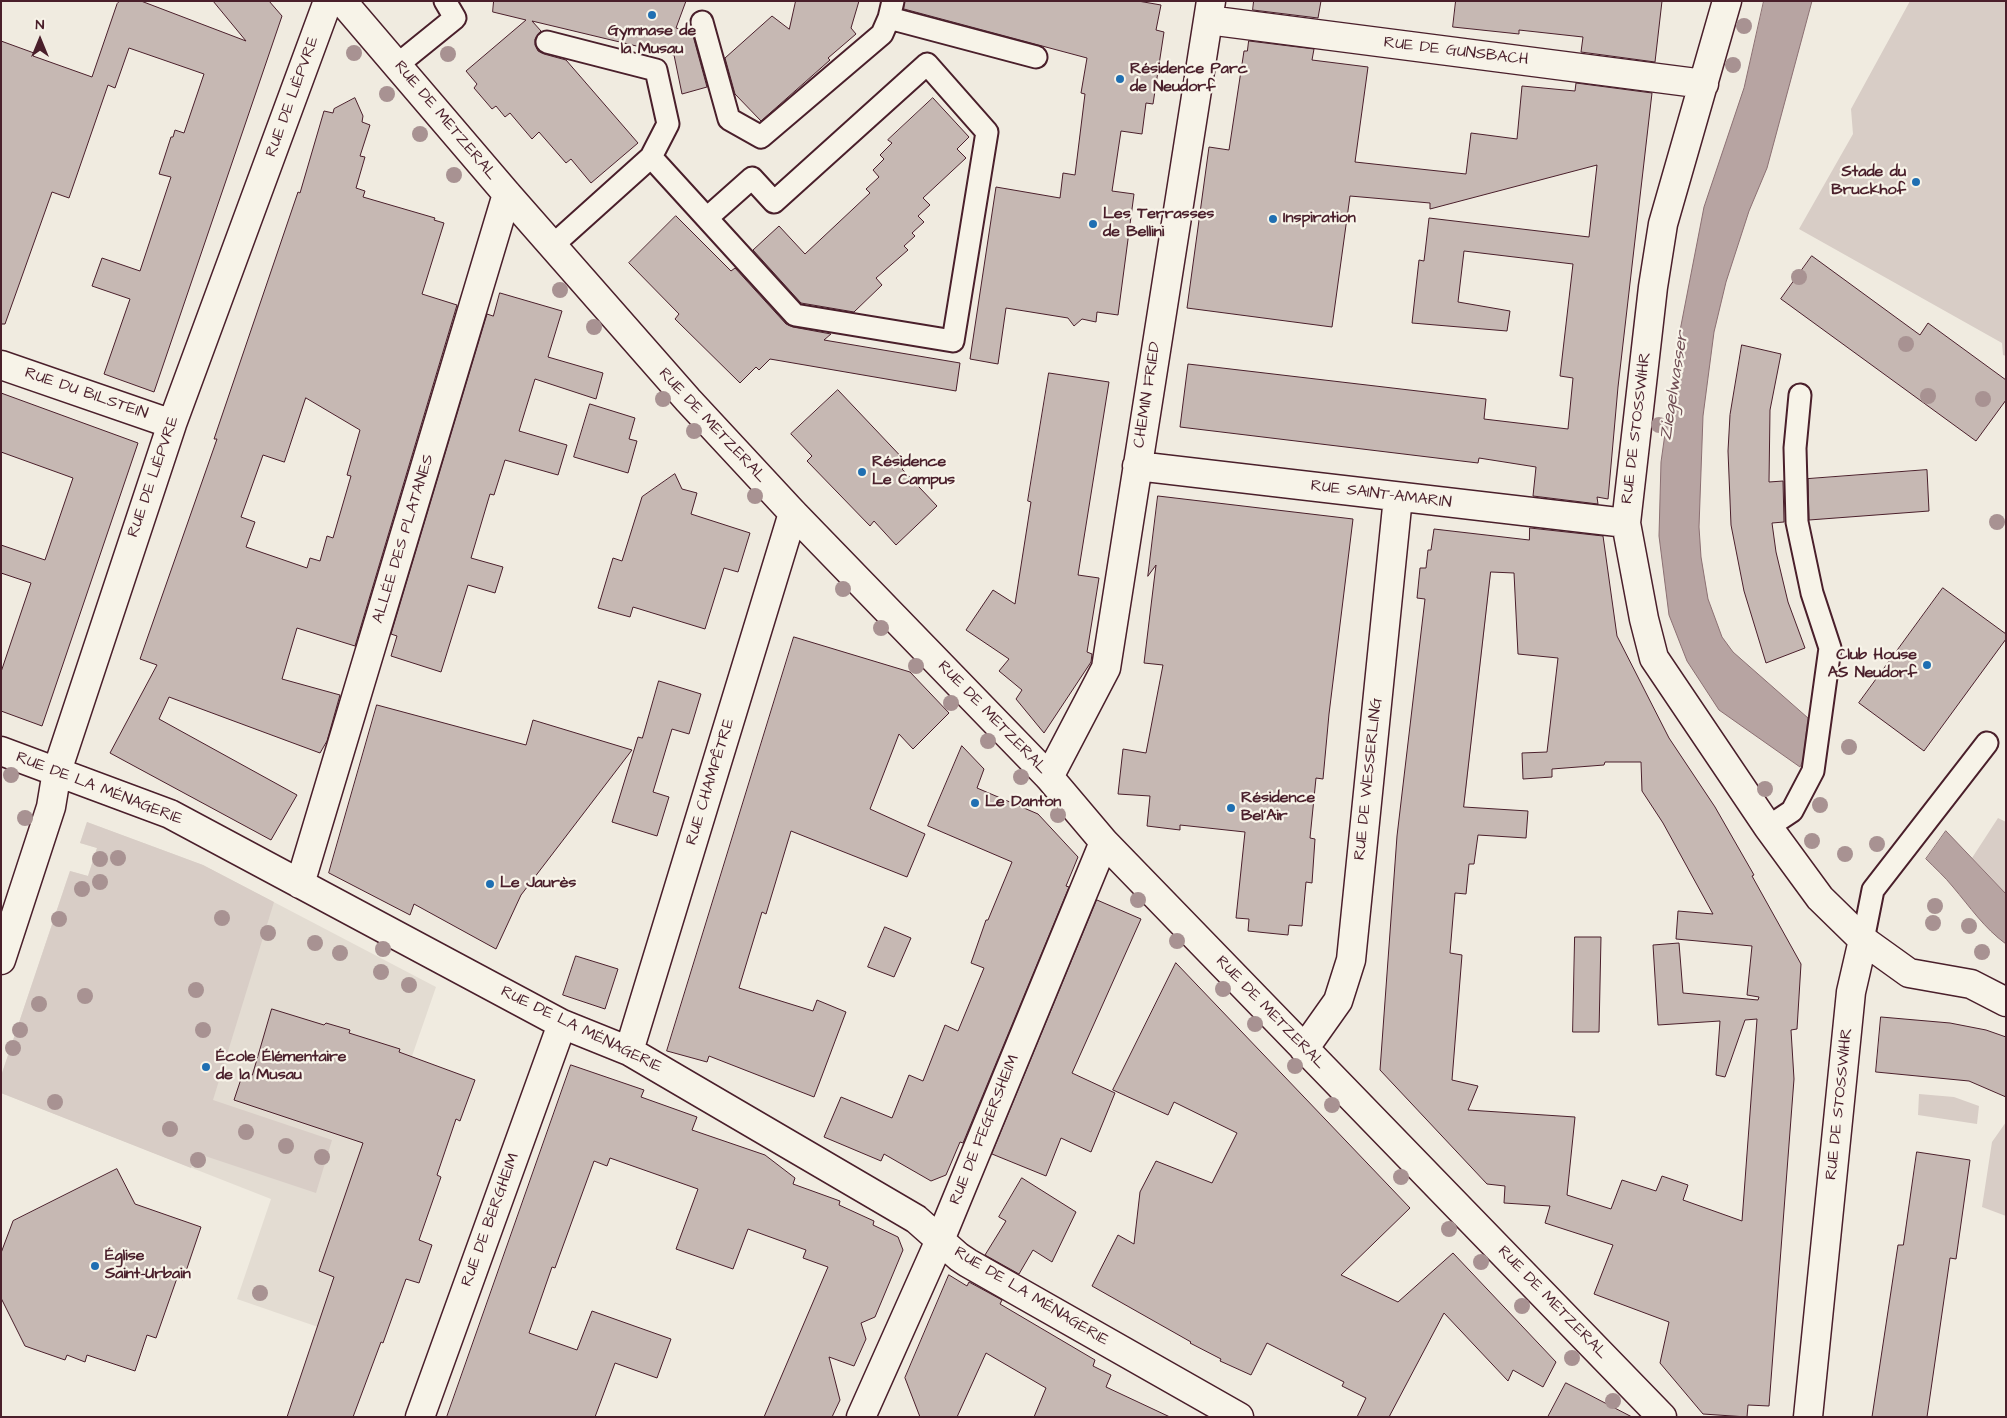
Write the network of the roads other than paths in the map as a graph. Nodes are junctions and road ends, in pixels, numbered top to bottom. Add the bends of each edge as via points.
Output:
1 (328, 1) edge
2 (342, 1) edge
3 (445, 1) edge
4 (1727, 1) edge
5 (891, 10) edge
6 (1209, 11) edge
7 (702, 22) dead end
8 (548, 42) dead end
9 (1036, 57) dead end
10 (398, 65) junction
11 (1704, 84) junction
12 (651, 157) junction
13 (507, 194) junction
14 (707, 218) junction
15 (552, 246) junction
16 (1, 364) edge
17 (1800, 395) dead end
18 (172, 424) junction
19 (1137, 466) junction
20 (1398, 497) junction
21 (793, 513) junction
22 (1626, 523) junction
23 (1987, 743) dead end
24 (1, 751) edge
25 (56, 771) junction
26 (1049, 776) junction
27 (1768, 827) junction
28 (1104, 842) junction
29 (300, 884) junction
30 (1863, 940) junction
31 (1, 960) edge
32 (2006, 1002) edge
33 (562, 1024) junction
34 (1304, 1049) junction
35 (629, 1050) junction
36 (940, 1240) junction
37 (420, 1417) edge
38 (861, 1417) edge
39 (1239, 1417) edge
40 (1662, 1417) edge
41 (1808, 1417) edge

1 - 18 street, RUE DE LIÈPVRE
2 - 10 street, RUE DE METZERAL
3 - 10 lane via 455,18
4 - 11 street, RUE DE STOSSWIHR
5 - 7 lane via 882,34 761,137 729,119
5 - 9 lane
6 - 11 street, RUE DE GUNSBACH
6 - 19 street, CHEMIN FRIED
8 - 12 lane via 656,70 668,124
10 - 13 street, RUE DE METZERAL
11 - 22 street, RUE DE STOSSWIHR via 1662,233
12 - 14 lane
12 - 15 lane
13 - 15 street, RUE DE METZERAL
13 - 29 street, ALLÉE DES PLATANES
14 - 14 lane via 795,315 953,341 987,132 927,64 774,202 752,178
15 - 21 street, RUE DE METZERAL
16 - 18 street, RUE DU BILSTEIN
17 - 27 lane via 1795,448 1797,522 1812,593 1830,648 1813,771 1792,811
18 - 25 street, RUE DE LIÈPVRE
19 - 20 street, RUE SAINT-AMARIN
19 - 26 street, CHEMIN FRIED via 1106,668
20 - 22 street, RUE SAINT-AMARIN
20 - 34 street, RUE DE WESSERLING via 1351,960 1338,1001
21 - 26 street, RUE DE METZERAL
21 - 35 street, RUE CHAMPÊTRE
22 - 27 street, RUE DE STOSSWIHR via 1654,658
23 - 30 lane via 1873,890
24 - 25 street, RUE DE LA MÉNAGERIE
25 - 29 street, RUE DE LA MÉNAGERIE via 170,814
25 - 31 street, RUE DE LIÈPVRE via 51,807
26 - 28 street, RUE DE METZERAL
27 - 30 street, RUE DE STOSSWIHR via 1820,898
28 - 34 street, RUE DE METZERAL
28 - 36 street, RUE DE FEGERSHEIM
29 - 33 street, RUE DE LA MÉNAGERIE
30 - 32 street via 1909,974 1971,984
30 - 41 street, RUE DE STOSSWIHR via 1851,992
33 - 35 street, RUE DE LA MÉNAGERIE
33 - 37 street, RUE DE BERGHEIM
34 - 40 street, RUE DE METZERAL
35 - 36 street, RUE DE LA MÉNAGERIE via 916,1219
36 - 38 street, RUE DE FEGERSHEIM
36 - 39 street, RUE DE LA MÉNAGERIE via 968,1263

